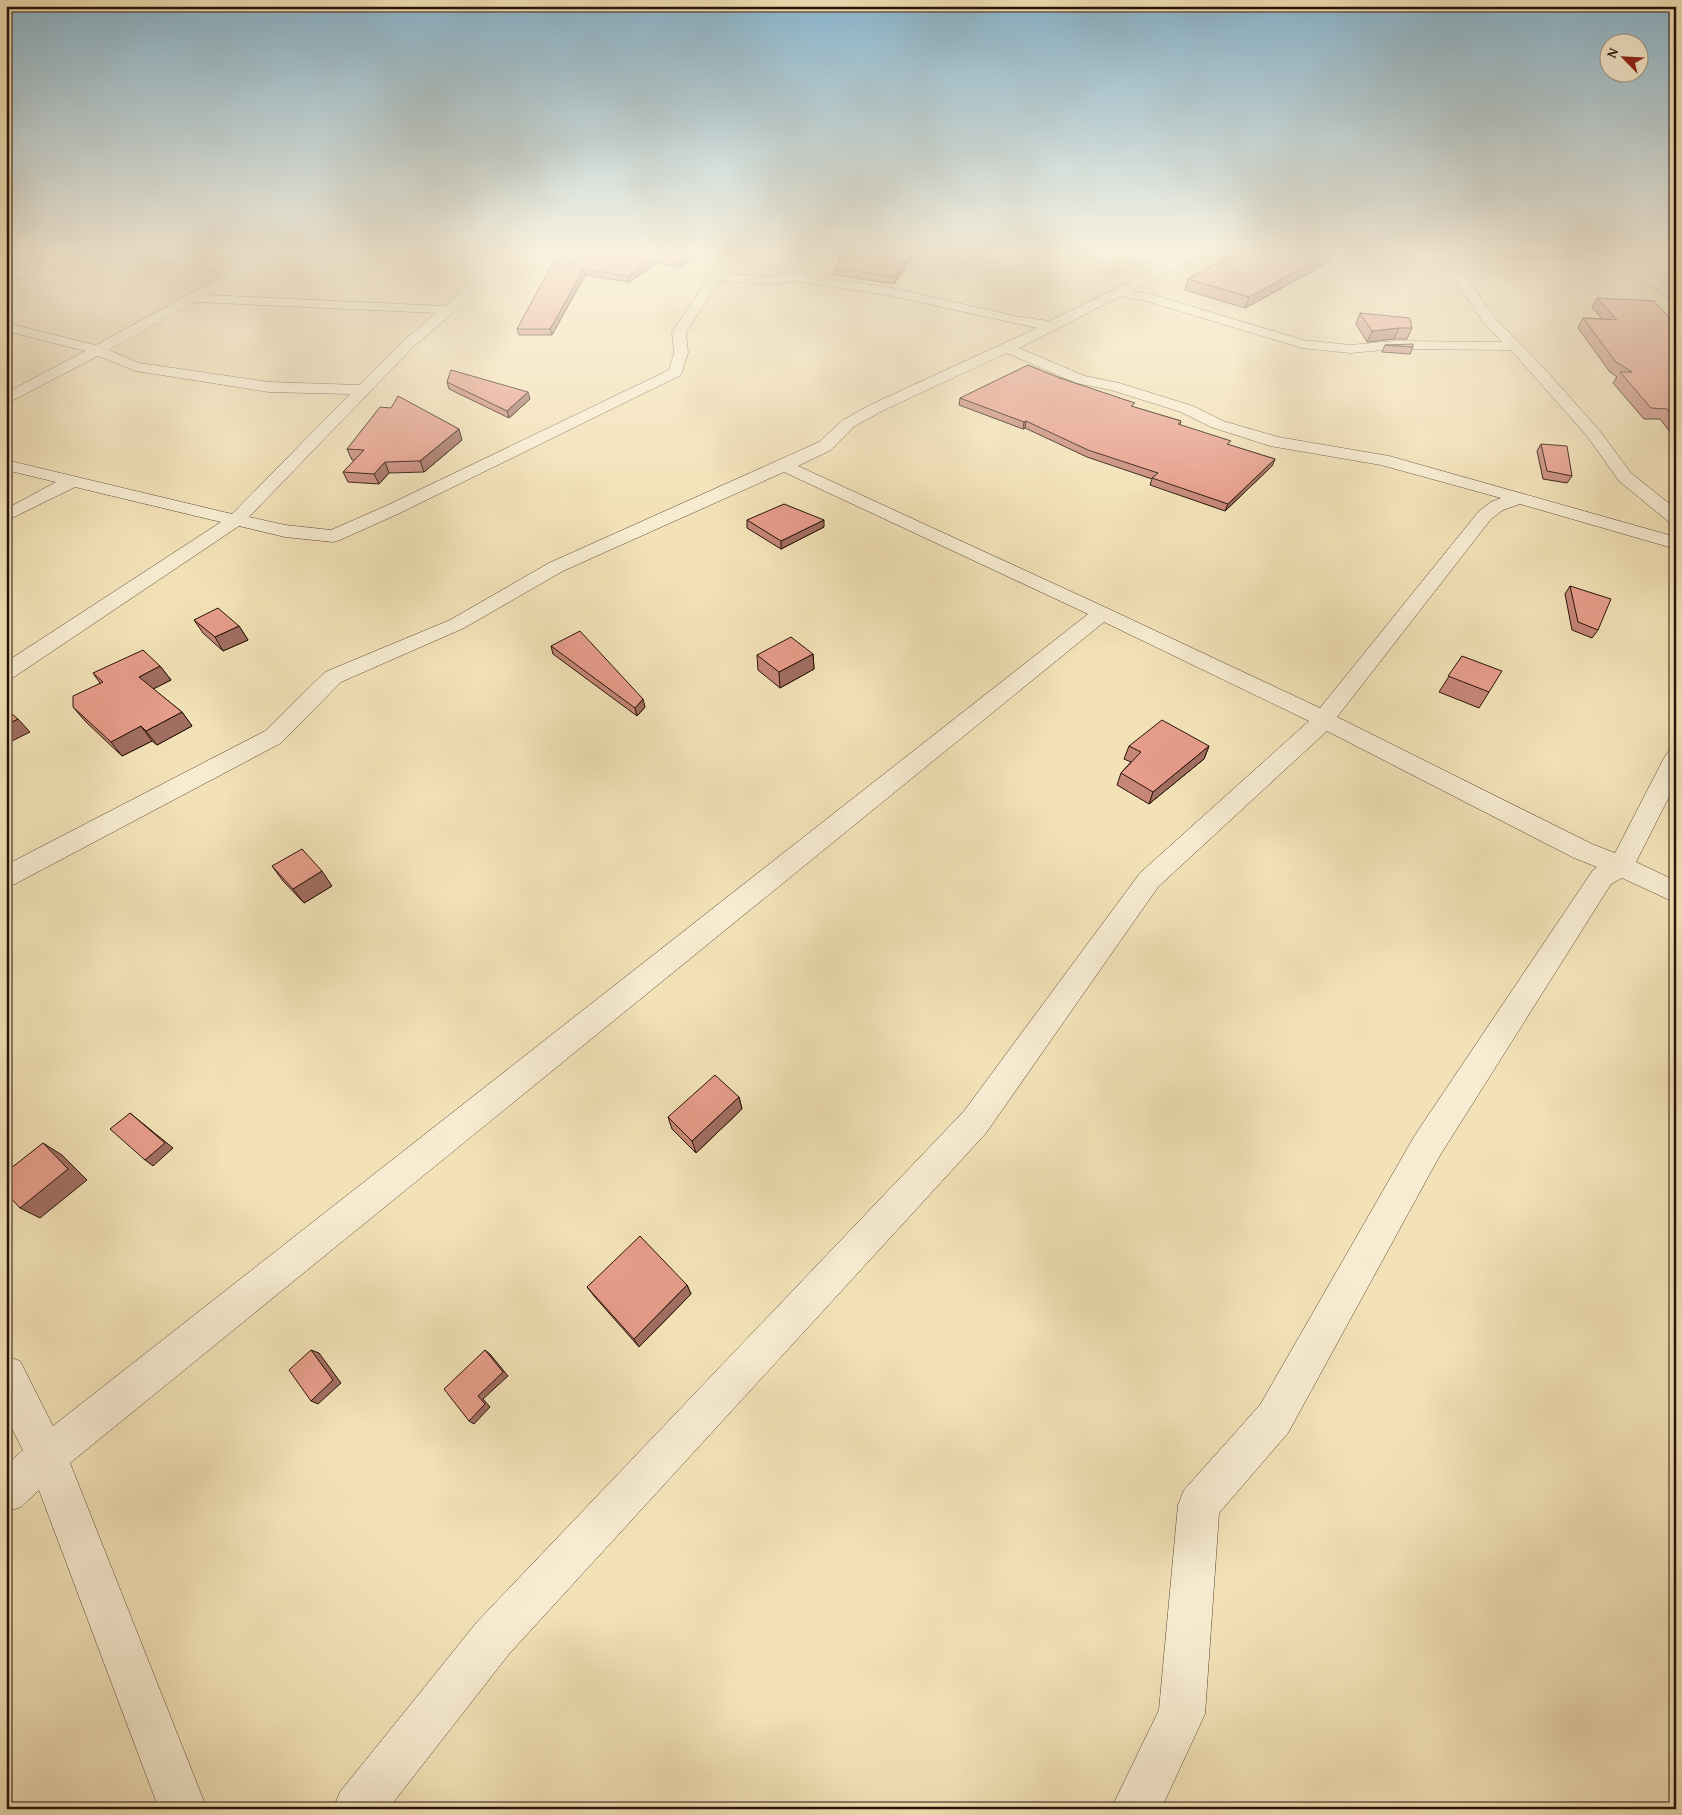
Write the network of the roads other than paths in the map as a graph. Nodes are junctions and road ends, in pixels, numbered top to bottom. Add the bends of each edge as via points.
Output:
1 (37, 335) edge
2 (126, 335) edge
3 (419, 335) edge
4 (679, 335) edge
5 (1035, 335) edge
6 (1271, 335) edge
7 (1503, 335) edge
8 (1515, 346) junction
9 (1008, 348) junction
10 (98, 350) junction
11 (364, 390) junction
12 (6, 399) edge
13 (6, 465) edge
14 (784, 466) junction
15 (72, 481) junction
16 (1519, 498) junction
17 (6, 516) edge
18 (1676, 518) edge
19 (236, 520) junction
20 (1676, 543) edge
21 (1102, 613) junction
22 (6, 672) edge
23 (1323, 719) junction
24 (1676, 758) edge
25 (1621, 866) junction
26 (6, 877) edge
27 (1676, 893) edge
28 (6, 1375) edge
29 (47, 1456) junction
30 (6, 1492) edge
31 (183, 1809) edge
32 (357, 1809) edge
33 (1135, 1809) edge

1 - 10 street
2 - 10 street
3 - 11 street
4 - 19 street via 681,353 676,372 333,536
5 - 9 street
6 - 8 street via 1302,344 1350,349 1394,345
7 - 8 street
8 - 18 street via 1593,434 1625,477
9 - 14 street via 878,407 849,423 825,446
9 - 16 street via 1081,380 1114,386 1168,403 1217,424 1267,439 1383,460
10 - 11 street via 136,367 269,387
10 - 12 street
11 - 19 street
13 - 15 street
14 - 21 street
14 - 26 street via 556,567 457,624 333,677 273,737
15 - 17 street
15 - 19 street
16 - 20 street
16 - 23 street via 1497,506 1485,516
19 - 22 street
21 - 23 street
21 - 29 street
23 - 25 street via 1584,851
23 - 32 street via 1313,732 1149,880 975,1122 493,1638
24 - 25 street
25 - 27 street
25 - 33 street via 1602,877 1427,1146 1274,1419 1199,1504 1182,1714
28 - 29 street
29 - 30 street
29 - 31 street

